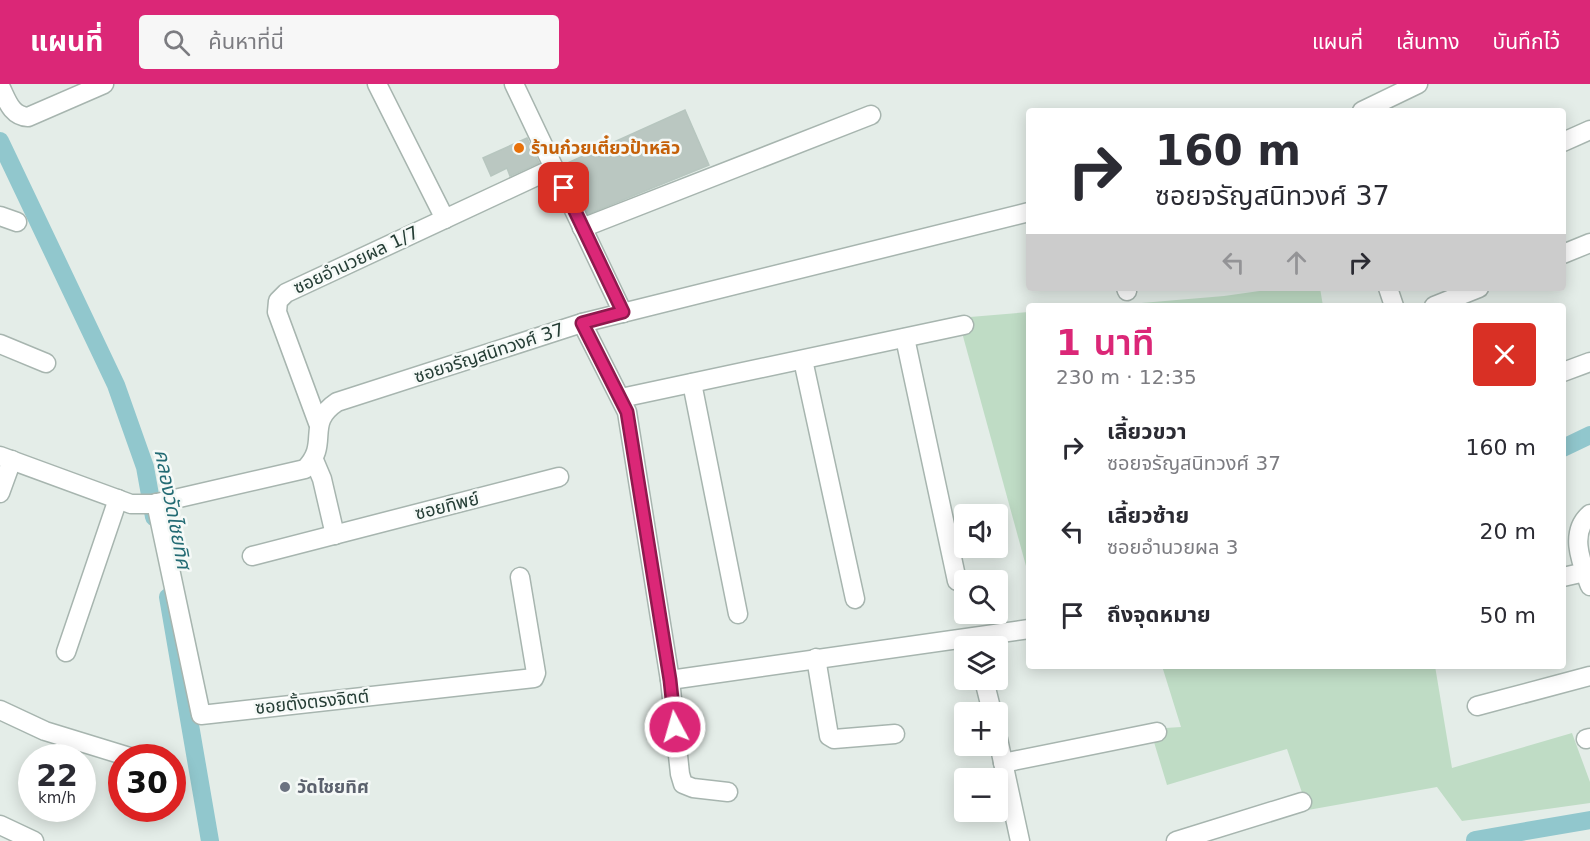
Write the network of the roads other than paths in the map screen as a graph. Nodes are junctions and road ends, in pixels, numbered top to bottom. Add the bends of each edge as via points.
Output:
1 (104, 84) edge
2 (377, 84) edge
3 (514, 84) edge
4 (1418, 84) edge
5 (0, 86) edge
6 (1368, 108) edge
7 (871, 115) dead end
8 (1590, 130) edge
9 (1566, 141) edge
10 (554, 168) junction
11 (1026, 213) edge
12 (445, 219) junction
13 (582, 228) junction
14 (1590, 243) edge
15 (1566, 253) edge
16 (1472, 291) edge
17 (1442, 303) edge
18 (623, 312) junction
19 (582, 323) junction
20 (964, 325) dead end
21 (905, 338) junction
22 (0, 344) edge
23 (803, 360) junction
24 (1590, 362) edge
25 (46, 363) dead end
26 (1566, 371) edge
27 (692, 383) junction
28 (621, 398) junction
29 (318, 423) junction
30 (6, 458) edge
31 (314, 460) junction
32 (559, 477) dead end
33 (0, 493) edge
34 (125, 501) junction
35 (155, 504) junction
36 (1590, 514) edge
37 (334, 535) junction
38 (252, 556) dead end
39 (955, 570) edge
40 (520, 577) dead end
41 (1566, 577) edge
42 (1587, 579) edge
43 (855, 599) dead end
44 (738, 614) dead end
45 (1026, 629) edge
46 (996, 636) edge
47 (954, 643) edge
48 (66, 652) dead end
49 (816, 658) junction
50 (1590, 676) edge
51 (670, 680) junction
52 (1477, 706) dead end
53 (0, 710) edge
54 (1158, 732) dead end
55 (895, 734) dead end
56 (108, 750) edge
57 (1002, 756) edge
58 (1003, 763) junction
59 (728, 792) dead end
60 (1302, 802) dead end
61 (0, 825) edge
62 (1232, 833) edge
63 (34, 841) edge
64 (1020, 841) edge
65 (1176, 841) edge

1 - 5 street via 28,117 12,110
2 - 12 street
3 - 10 street
4 - 6 street
7 - 13 street
8 - 9 street
10 - 12 street, ซอยอำนวยผล 1/7
10 - 13 street
11 - 18 street, ซอยจรัญสนิทวงศ์ 37
12 - 29 street, ซอยอำนวยผล 1/7 via 285,293 278,301 277,312
13 - 18 street
14 - 15 street
16 - 17 street
18 - 19 street, ซอยจรัญสนิทวงศ์ 37
19 - 28 street
19 - 29 street, ซอยจรัญสนิทวงศ์ 37 via 337,402
20 - 21 street
21 - 23 street
21 - 39 street
22 - 25 street
23 - 27 street
23 - 43 street
24 - 26 street
27 - 28 street
27 - 44 street
28 - 51 street via 627,412
29 - 31 street via 319,449
30 - 33 street
30 - 34 street
31 - 35 street via 305,469
31 - 37 street
32 - 37 street, ซอยทิพย์
34 - 35 street
34 - 48 street
35 - 40 street, ซอยตั้งตรงจิตต์ via 201,715 534,678
36 - 42 street via 1579,534 1578,553
37 - 38 street, ซอยทิพย์
41 - 42 street
45 - 46 street
47 - 49 street
49 - 51 street
49 - 55 street via 829,736 834,739
50 - 52 street
51 - 59 street via 683,784
53 - 56 street via 45,731
54 - 58 street
57 - 58 street
58 - 64 street
60 - 62 street
61 - 63 street
62 - 65 street

